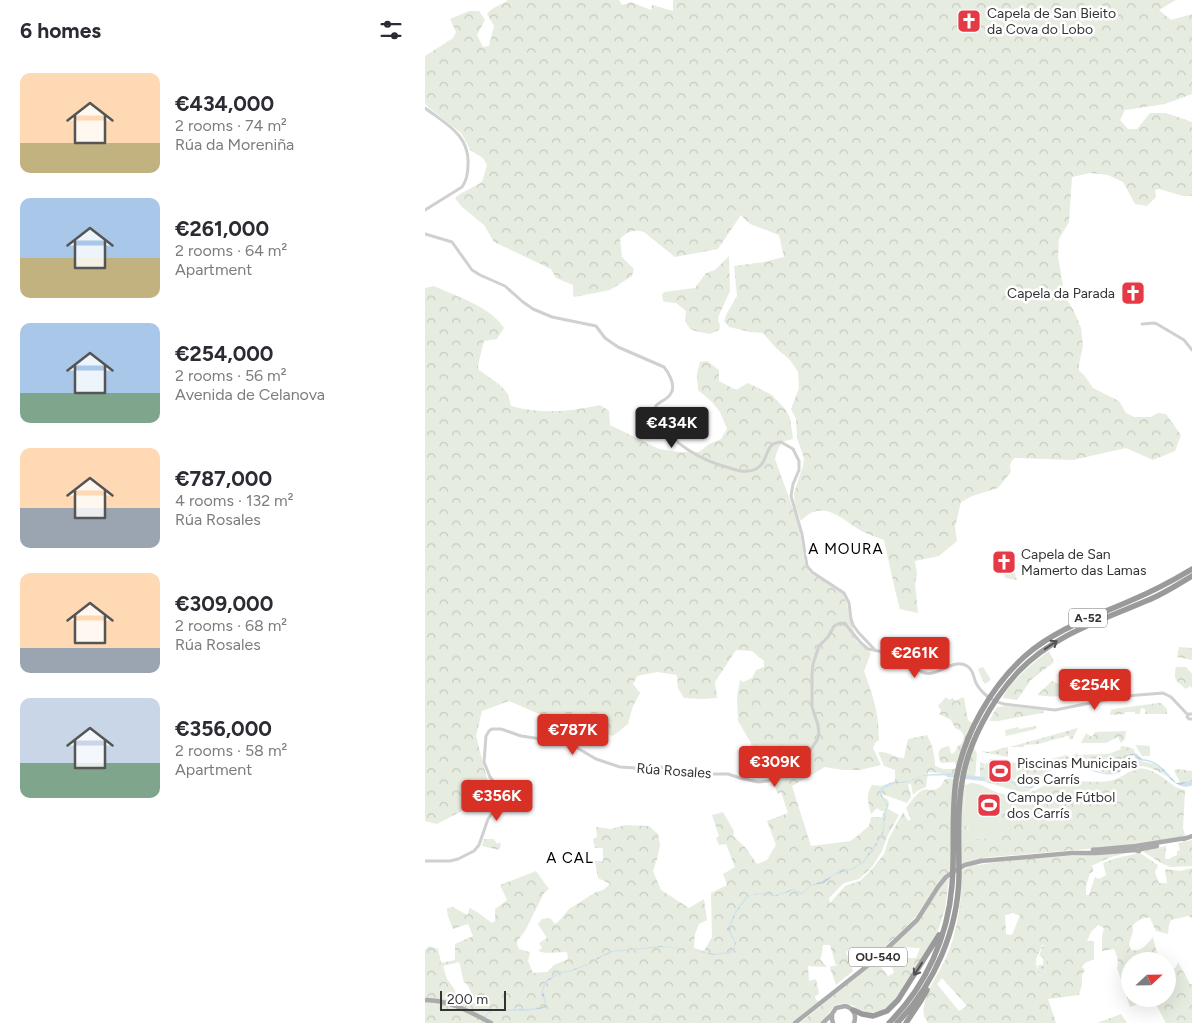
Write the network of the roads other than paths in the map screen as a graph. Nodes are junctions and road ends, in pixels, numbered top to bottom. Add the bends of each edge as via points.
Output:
1 (425, 108) edge
2 (425, 210) edge
3 (425, 234) edge
4 (1142, 324) dead end
5 (1192, 350) edge
6 (1192, 569) edge
7 (1192, 576) edge
8 (876, 651) junction
9 (1001, 688) junction
10 (1190, 715) edge
11 (1192, 719) edge
12 (1192, 836) edge
13 (956, 838) junction
14 (1186, 838) junction
15 (1137, 848) junction
16 (1072, 853) junction
17 (425, 861) edge
18 (958, 894) junction
19 (947, 920) junction
20 (425, 1000) edge
21 (853, 1010) junction
22 (832, 1014) junction
23 (491, 1023) edge
24 (795, 1023) edge
25 (823, 1023) edge
26 (833, 1023) edge
27 (854, 1023) edge
28 (889, 1023) edge
29 (897, 1023) edge
30 (906, 1023) edge

1 - 2 street via 458,132 469,155 466,183
3 - 8 street via 452,242 472,270 505,286 533,310 596,326 618,348 664,367 672,382 672,391 657,405 655,418 672,437 691,451 714,464 748,471 762,464 773,444 781,442 793,449 799,467 791,496 807,566 841,590 849,603 853,625
4 - 5 street via 1157,324 1185,341
6 - 9 highway, A-52 via 1151,592 1057,633 1025,657 1010,672
9 -> 7 highway, A-52 via 1033,658 1069,634 1147,601
8 - 10 street via 904,656 927,674 951,665 966,666 972,670 975,682 984,694 1004,704 1055,710 1120,697 1163,693
8 - 17 street, Rúa Rosales via 861,643 846,625 834,626 819,646 813,664 812,707 819,730 817,740 808,754 785,773 763,782 728,774 659,767 620,767 596,759 569,743 492,729 486,736 484,762 500,796 479,845 458,859
9 - 13 highway, A-52 via 977,733 964,770
10 - 11 street via 1189,719
12 - 14 main road, OU-540
13 - 18 highway, A-52
13 - 19 highway, A-52
14 - 15 main road, OU-540
14 - 15 main road, OU-540
15 - 16 main road, OU-540
15 - 16 main road, OU-540
16 - 24 main road, OU-540 via 987,860 956,870 938,887 917,920 876,959
18 - 29 highway, A-52 via 951,927 930,979
18 - 30 highway via 955,922 942,959
19 -> 21 highway via 893,1006 873,1016
19 - 28 highway, A-52 via 931,965 906,1004
20 - 23 main road via 451,1004
21 - 22 main road via 841,1006
21 - 27 main road
22 - 25 main road
22 - 26 main road

